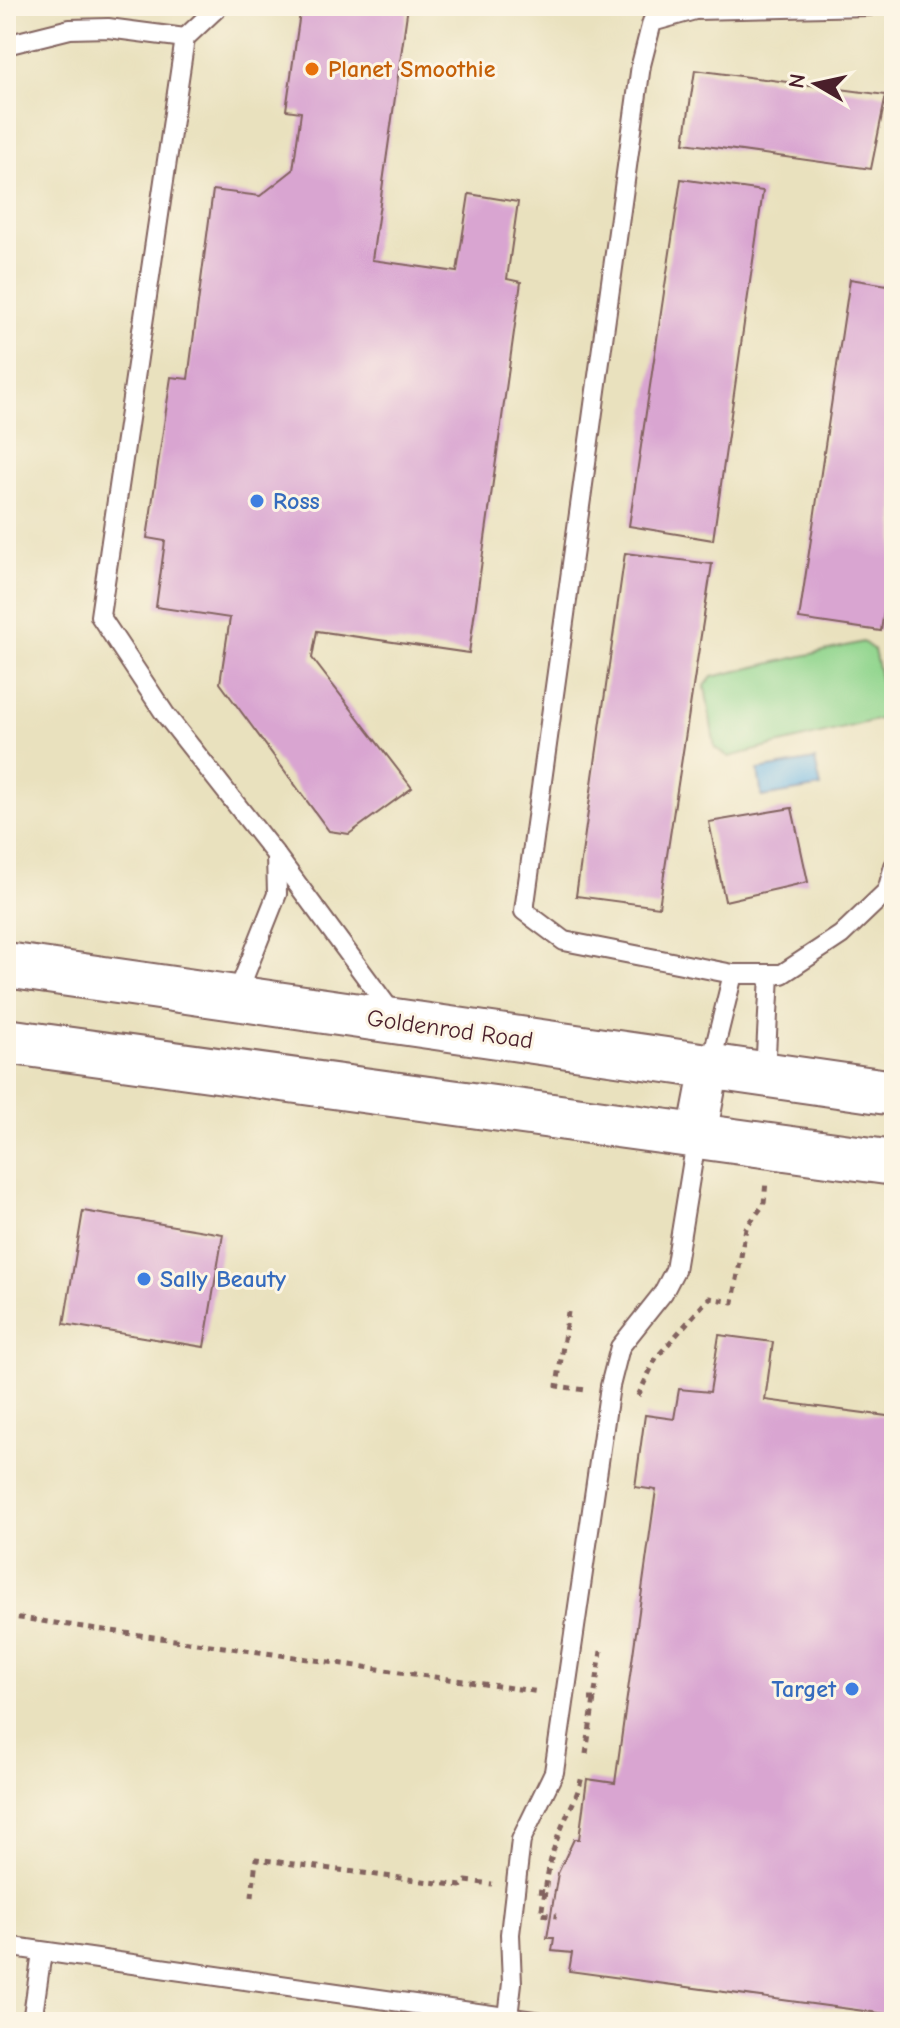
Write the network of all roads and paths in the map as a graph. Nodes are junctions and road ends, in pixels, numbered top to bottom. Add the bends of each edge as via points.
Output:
1 (219, 6) edge
2 (869, 6) edge
3 (797, 7) edge
4 (185, 38) junction
5 (6, 45) edge
6 (276, 855) junction
7 (894, 866) edge
8 (6, 965) edge
9 (733, 974) junction
10 (770, 974) junction
11 (236, 997) junction
12 (398, 1021) junction
13 (6, 1041) edge
14 (710, 1067) junction
15 (765, 1075) junction
16 (894, 1093) edge
17 (697, 1135) junction
18 (894, 1163) edge
19 (766, 1181) dead end
20 (568, 1312) dead end
21 (609, 1393) junction
22 (638, 1396) junction
23 (635, 1404) dead end
24 (6, 1616) edge
25 (602, 1639) dead end
26 (566, 1695) junction
27 (594, 1699) junction
28 (585, 1759) dead end
29 (583, 1773) dead end
30 (515, 1888) junction
31 (545, 1892) junction
32 (252, 1897) dead end
33 (557, 1916) dead end
34 (6, 1946) edge
35 (42, 1952) junction
36 (508, 2017) junction
37 (32, 2022) edge
38 (541, 2022) edge

1 - 4 lane
2 - 3 lane
3 - 9 lane via 695,10 652,22 641,65 524,911 564,941
4 - 5 lane via 70,29
4 - 6 lane via 100,616 165,714
6 - 11 lane via 277,894
6 - 12 lane
7 - 10 lane via 887,891 841,935 782,974
8 - 11 main road, Goldenrod Road
9 - 10 lane
9 - 14 lane
10 - 15 lane
11 - 12 main road, Goldenrod Road
12 - 14 main road, Goldenrod Road
13 - 17 main road
14 - 15 main road, Goldenrod Road
14 - 17 street
15 - 16 main road, Goldenrod Road
17 - 18 main road
17 - 21 lane via 675,1270 620,1347
19 - 22 path via 764,1204 746,1228 733,1302 709,1298 656,1358
20 - 21 path via 557,1386
21 - 22 path
21 - 26 lane
22 - 23 path
24 - 26 path
25 - 27 path
26 - 27 path
26 - 30 lane via 554,1772 521,1840
27 - 28 path
29 - 31 path via 548,1866
30 - 31 path
30 - 32 path via 466,1881 461,1886 256,1859
30 - 36 lane
31 - 33 path via 541,1914
34 - 35 lane
35 - 36 lane
35 - 37 lane
36 - 38 lane

